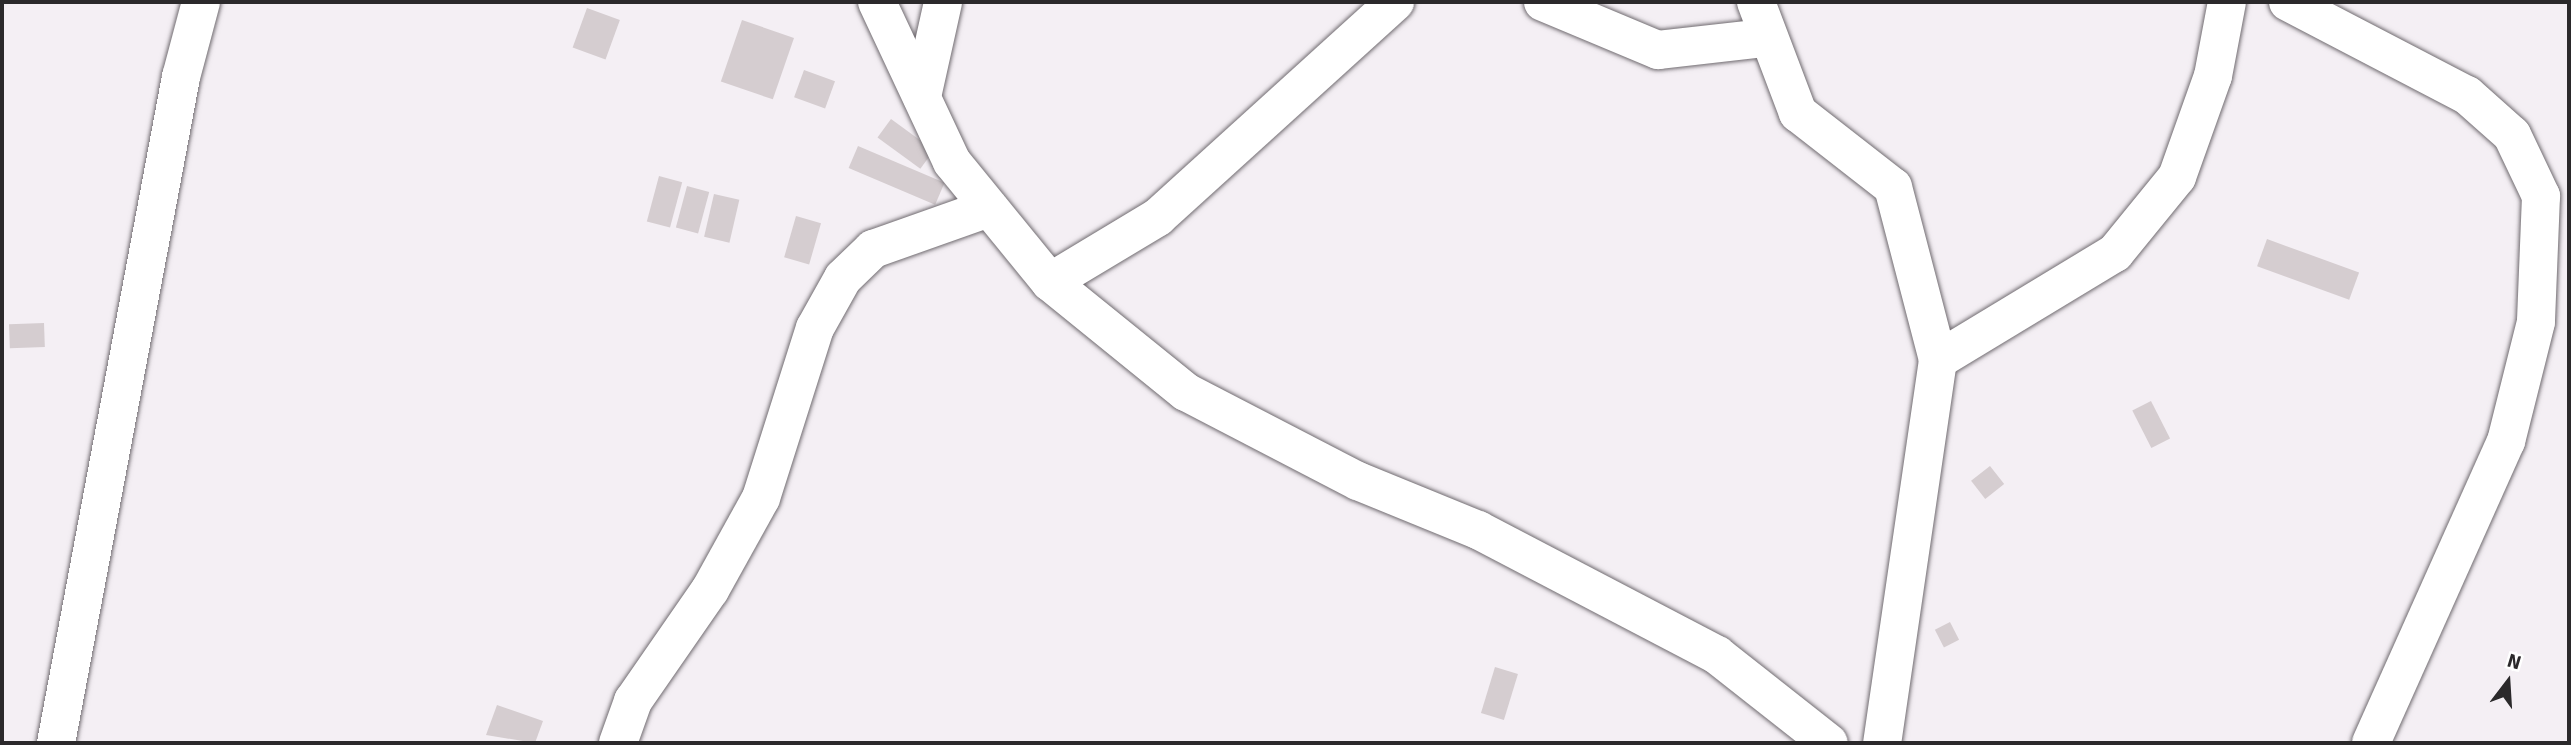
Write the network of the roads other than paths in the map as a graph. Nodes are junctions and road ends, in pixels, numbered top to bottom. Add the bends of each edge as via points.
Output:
1 (201, 2) edge
2 (877, 2) edge
3 (943, 2) edge
4 (1395, 2) edge
5 (1543, 2) edge
6 (1756, 2) edge
7 (2227, 2) edge
8 (2288, 2) edge
9 (1765, 38) junction
10 (922, 97) junction
11 (989, 208) junction
12 (1050, 282) junction
13 (1938, 360) junction
14 (56, 743) edge
15 (618, 743) edge
16 (1829, 743) edge
17 (1882, 743) edge
18 (2371, 743) edge

1 - 14 street via 181,77
2 - 10 street
3 - 10 street
4 - 12 street via 1158,217
5 - 9 street via 1658,50
6 - 9 street
7 - 13 street via 2213,76 2176,177 2115,253
8 - 18 street via 2467,95 2512,135 2541,196 2536,322 2506,441
9 - 13 street via 1798,113 1894,187
10 - 11 street via 951,162
11 - 12 street
11 - 15 street via 873,249 842,278 815,328 761,498 710,590 633,701
12 - 16 street via 1186,392 1358,481 1478,530 1717,655
13 - 17 street

